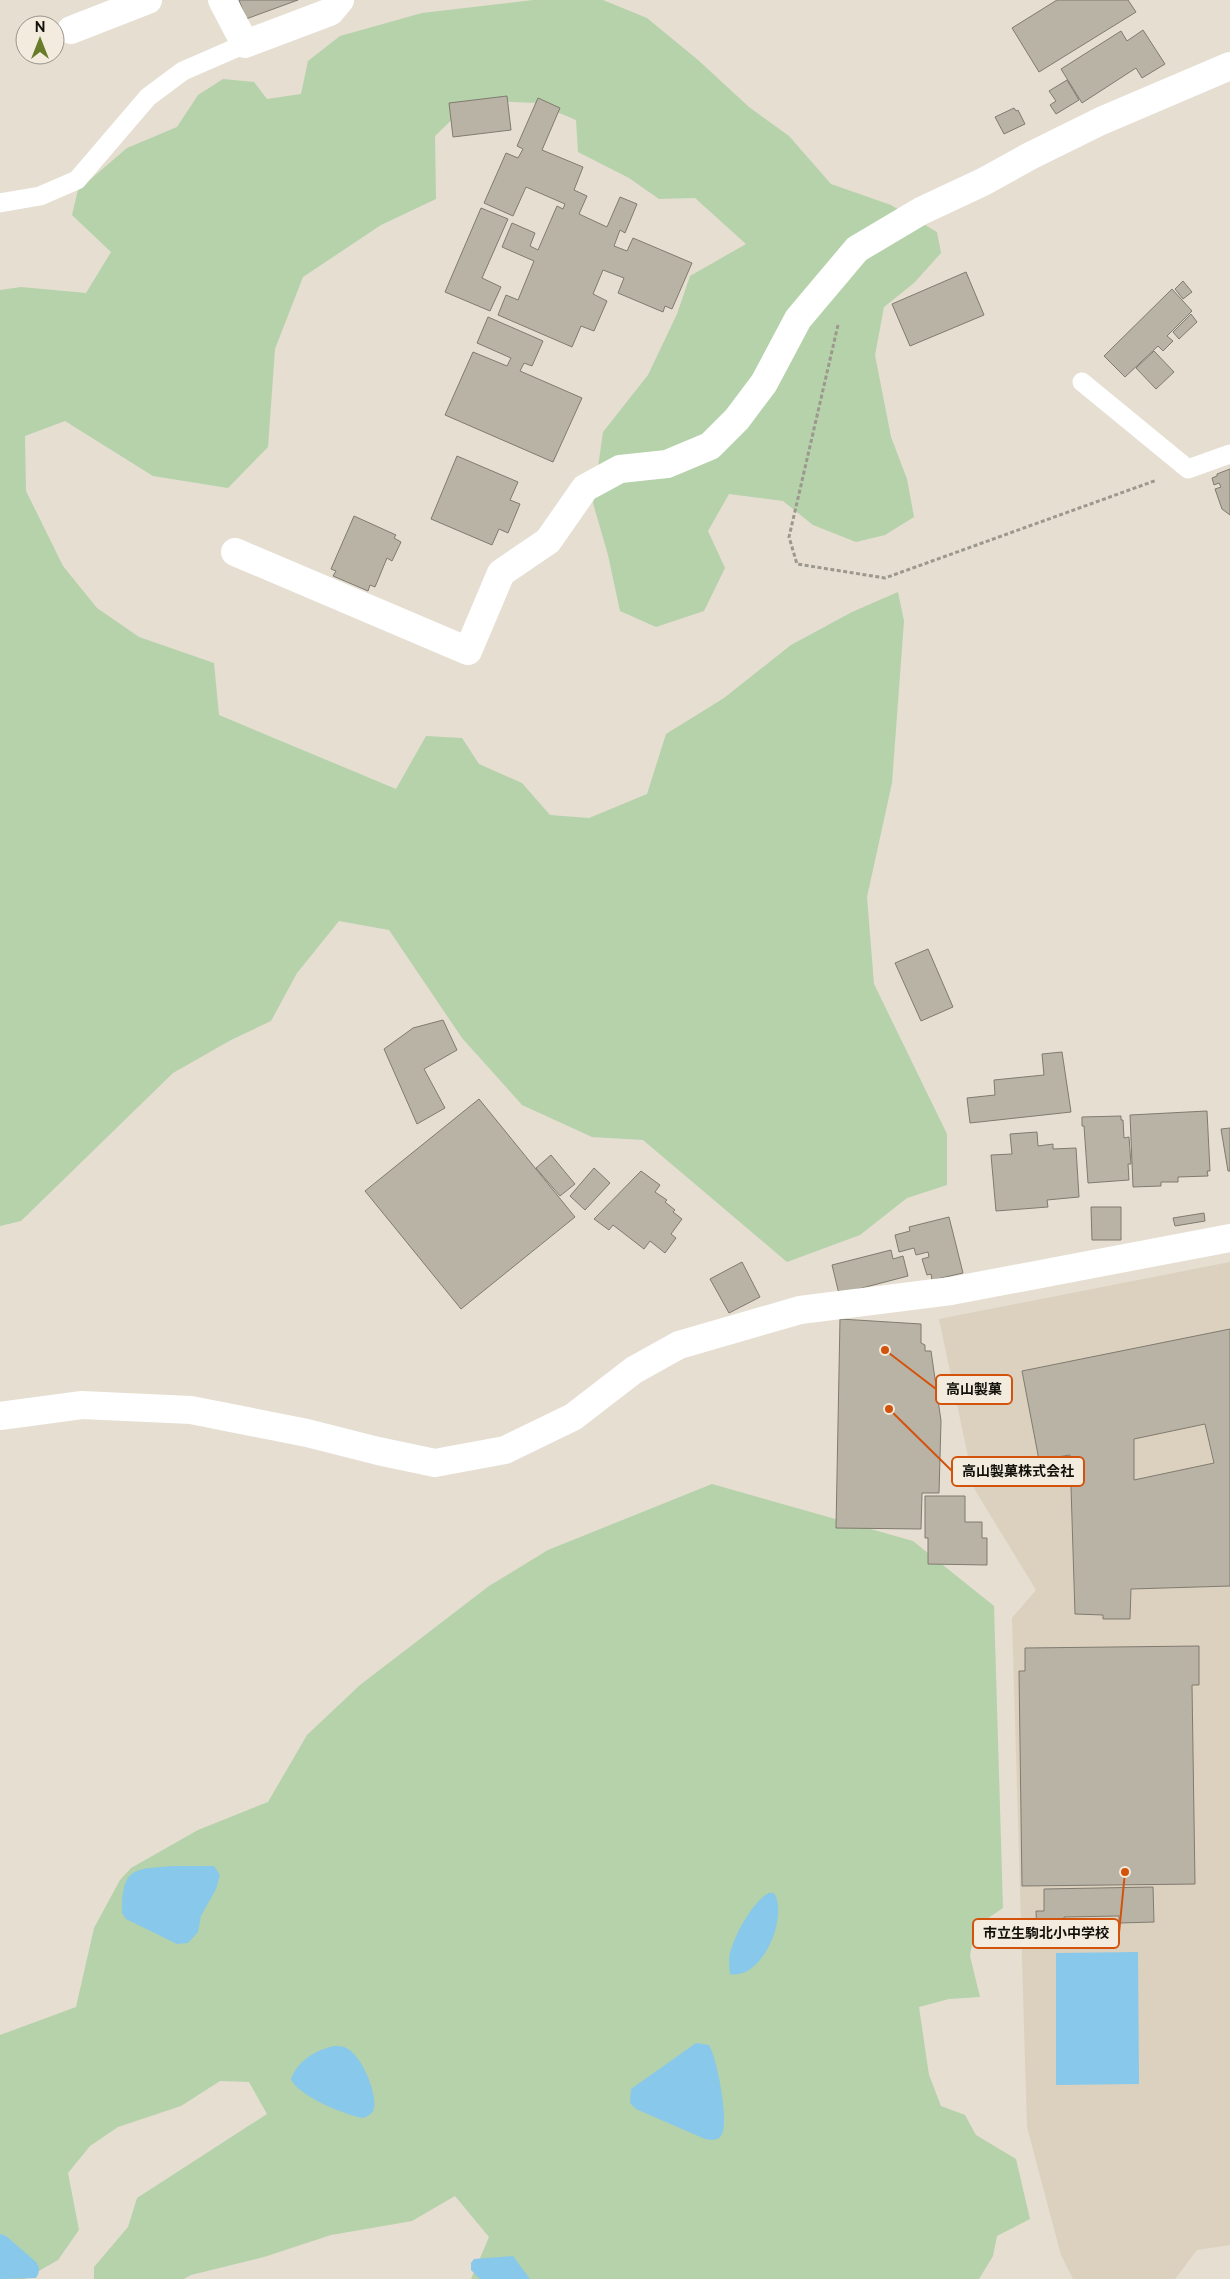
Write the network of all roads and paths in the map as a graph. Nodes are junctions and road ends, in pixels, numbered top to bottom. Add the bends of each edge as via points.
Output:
1 (148, 0) edge
2 (222, 0) edge
3 (340, 0) edge
4 (71, 30) dead end
5 (245, 44) junction
6 (1230, 66) edge
7 (0, 203) edge
8 (838, 323) dead end
9 (1082, 382) dead end
10 (1230, 454) edge
11 (1188, 469) junction
12 (236, 552) dead end
13 (1230, 1238) edge
14 (0, 1416) edge

1 - 4 street
2 - 5 street
3 - 5 street via 330,12
5 - 7 lane via 183,71 148,97 77,180 40,196
6 - 12 street via 1101,121 921,211 857,249 798,319 764,383 738,419 710,446 667,464 620,469 585,488 548,541 501,573 468,651
8 - 11 path via 789,537 797,564 885,578
9 - 11 lane
10 - 11 lane
13 - 14 street via 951,1291 800,1310 679,1345 634,1370 573,1417 505,1450 435,1463 191,1410 82,1405

